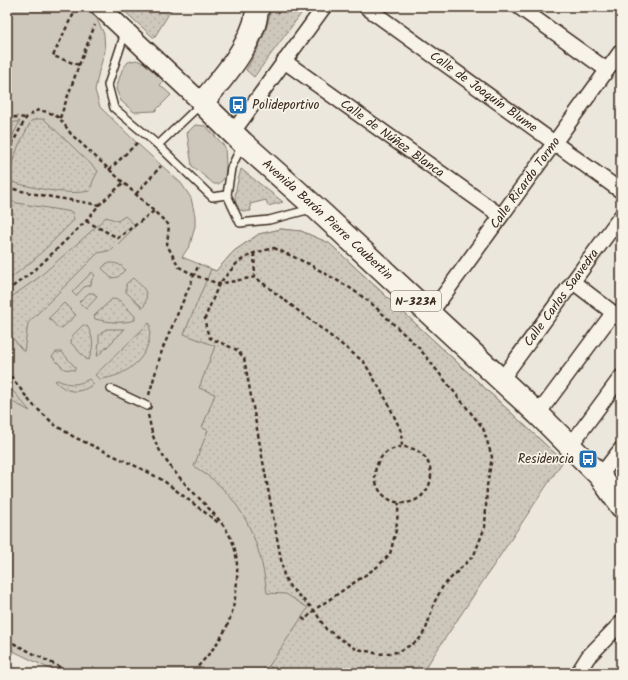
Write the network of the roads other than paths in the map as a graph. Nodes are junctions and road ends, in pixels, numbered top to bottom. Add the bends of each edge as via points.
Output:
1 (258, 7) edge
2 (324, 7) edge
3 (366, 7) edge
4 (519, 7) edge
5 (92, 14) edge
6 (126, 30) junction
7 (621, 51) edge
8 (284, 60) junction
9 (607, 70) junction
10 (202, 103) junction
11 (238, 138) junction
12 (555, 143) junction
13 (158, 145) junction
14 (621, 191) edge
15 (227, 194) junction
16 (316, 208) junction
17 (501, 216) junction
18 (621, 216) edge
19 (573, 282) junction
20 (430, 314) junction
21 (617, 316) edge
22 (621, 377) edge
23 (501, 380) junction
24 (111, 389) dead end
25 (147, 406) road end
26 (538, 414) junction
27 (570, 446) junction
28 (621, 449) edge
29 (600, 476) junction
30 (621, 506) edge
31 (621, 623) edge
32 (578, 673) edge

1 - 10 main road via 246,43
2 - 8 street
3 - 12 street, Calle de Joaquín Blume
4 - 9 street
5 - 6 street
6 - 10 street
6 - 13 lane via 108,85 114,108
7 - 9 street, Calle Ricardo Tormo
8 - 11 street
8 - 17 street, Calle de Núñez Blanca
9 - 12 street, Calle Ricardo Tormo
10 - 11 main road, Avenida Barón Pierre Coubertin / N-323A
10 - 13 lane
11 - 15 lane
11 - 16 main road, Avenida Barón Pierre Coubertin / N-323A
12 - 14 street, Calle de Joaquín Blume
12 - 17 street, Calle Ricardo Tormo
13 - 15 lane via 212,197
15 - 16 lane via 240,223 269,220
16 - 20 main road, Avenida Barón Pierre Coubertin / N-323A
17 - 20 street, Calle Ricardo Tormo
18 - 19 street, Calle Carlos Saavedra
19 - 21 street
19 - 23 street, Calle Carlos Saavedra
20 - 23 main road, Avenida Barón Pierre Coubertin / N-323A
21 - 26 street
22 - 27 street
23 - 26 main road, Avenida Barón Pierre Coubertin / N-323A
24 - 25 lane
26 - 27 main road, Avenida Barón Pierre Coubertin / N-323A
27 - 29 main road, Avenida Barón Pierre Coubertin / N-323A
28 - 29 street
29 - 30 main road, Avenida Barón Pierre Coubertin / N-323A
31 - 32 street via 588,657

